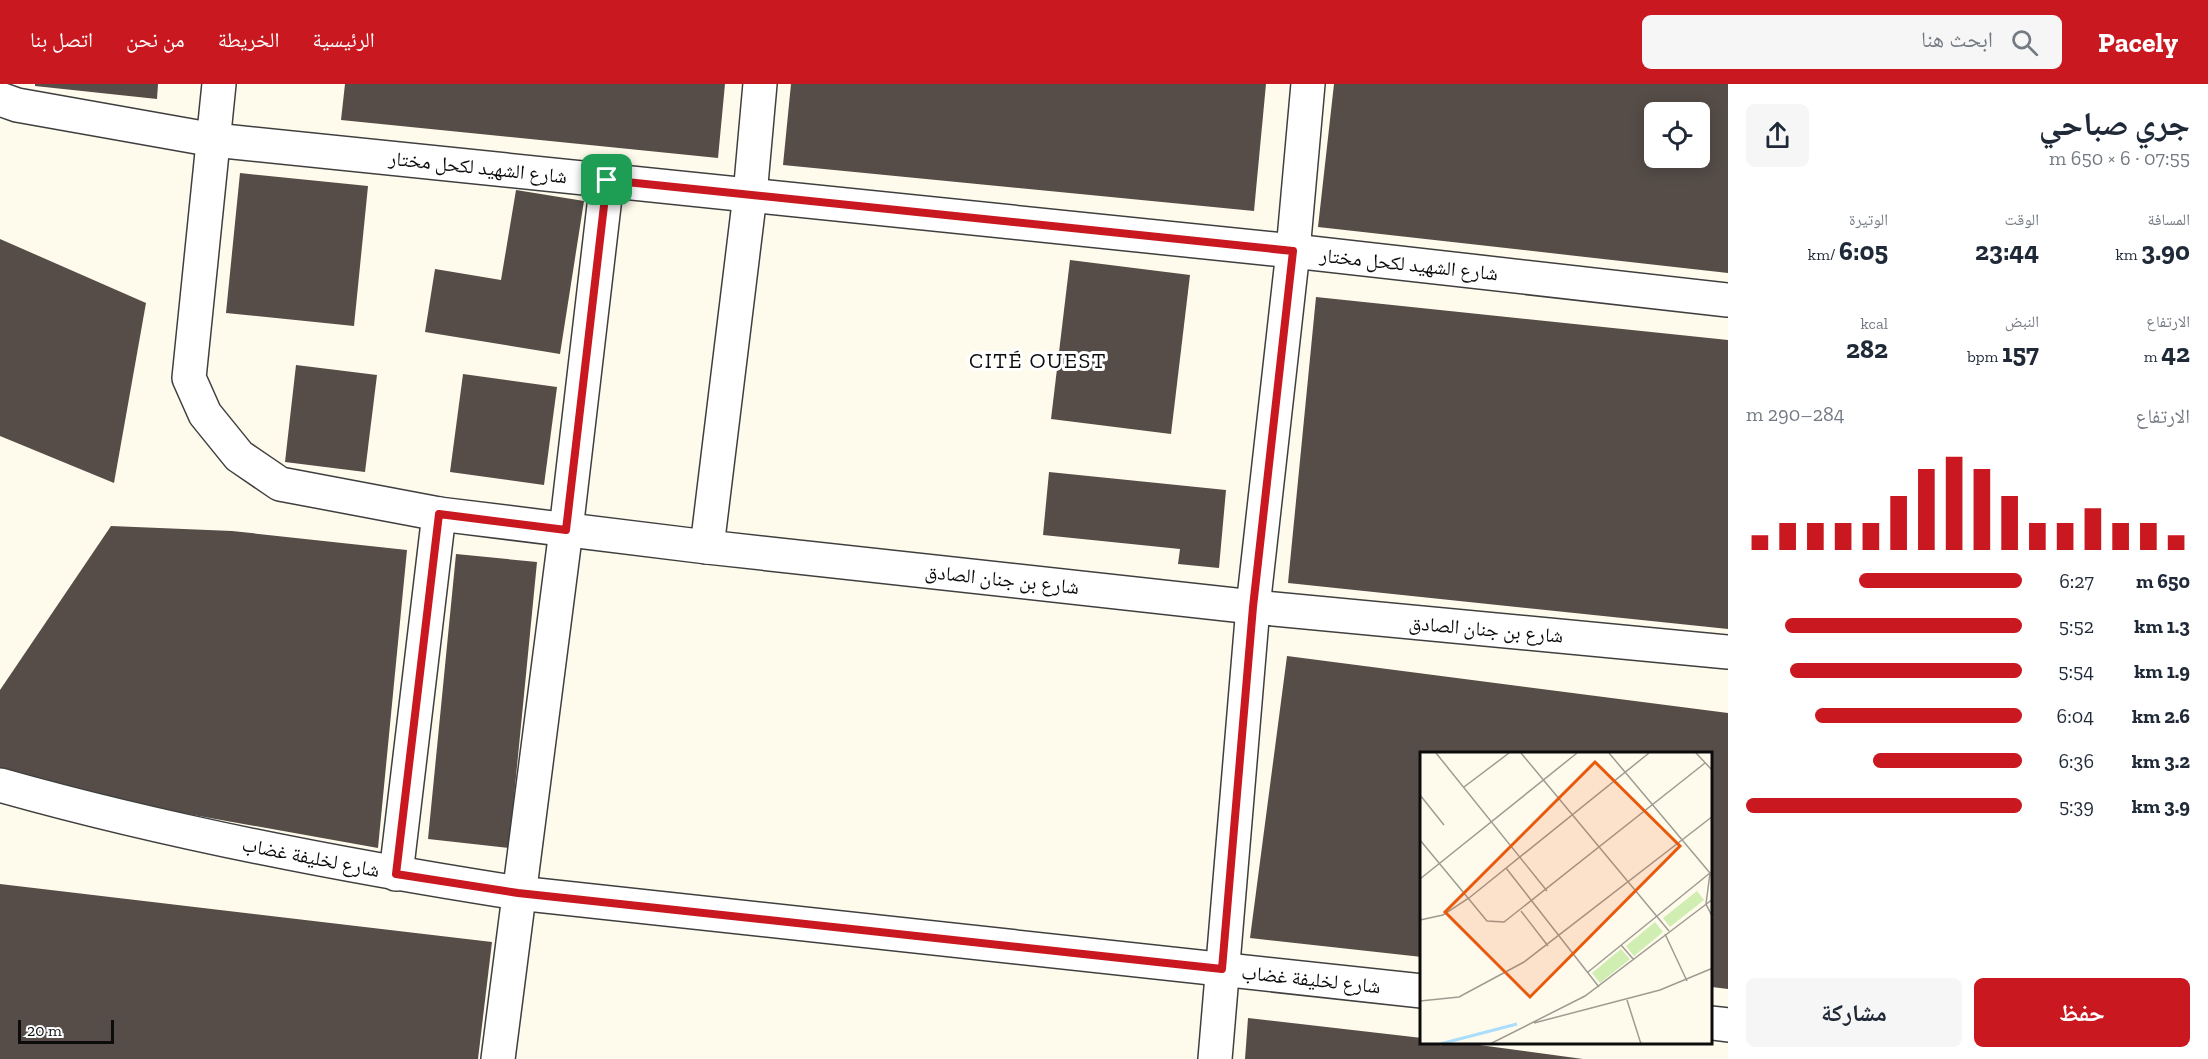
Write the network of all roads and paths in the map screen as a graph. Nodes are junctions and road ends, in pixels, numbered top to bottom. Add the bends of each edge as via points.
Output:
1 (219, 84) edge
2 (760, 84) edge
3 (1308, 84) edge
4 (8, 102) edge
5 (214, 140) junction
6 (607, 180) junction
7 (750, 195) junction
8 (1293, 251) junction
9 (1728, 300) edge
10 (439, 514) junction
11 (566, 530) junction
12 (707, 547) junction
13 (1253, 607) junction
14 (1728, 652) edge
15 (0, 785) edge
16 (396, 874) junction
17 (518, 893) junction
18 (1222, 969) junction
19 (1420, 991) edge
20 (1713, 1023) edge
21 (1728, 1025) edge
22 (498, 1059) edge
23 (1215, 1059) edge

1 - 5 street
2 - 7 street
3 - 8 street
4 - 5 street, شارع الشهيد لكحل مختار
5 - 6 street, شارع الشهيد لكحل مختار
5 - 10 street, شارع بن جنان الصادق via 189,378 205,414 238,456 280,484
6 - 7 street, شارع الشهيد لكحل مختار
6 - 11 street
7 - 8 street, شارع الشهيد لكحل مختار
7 - 12 street
8 - 9 street, شارع الشهيد لكحل مختار
8 - 13 street
10 - 11 street, شارع بن جنان الصادق
10 - 16 street
11 - 12 street, شارع بن جنان الصادق
11 - 17 street
12 - 13 street, شارع بن جنان الصادق
13 - 14 street, شارع بن جنان الصادق
13 - 18 street
15 - 16 street, شارع لخليفة غضاب via 166,828
16 - 17 street, شارع لخليفة غضاب
17 - 18 street, شارع لخليفة غضاب
17 - 22 street
18 - 19 street, شارع لخليفة غضاب
18 - 23 street
20 - 21 street

